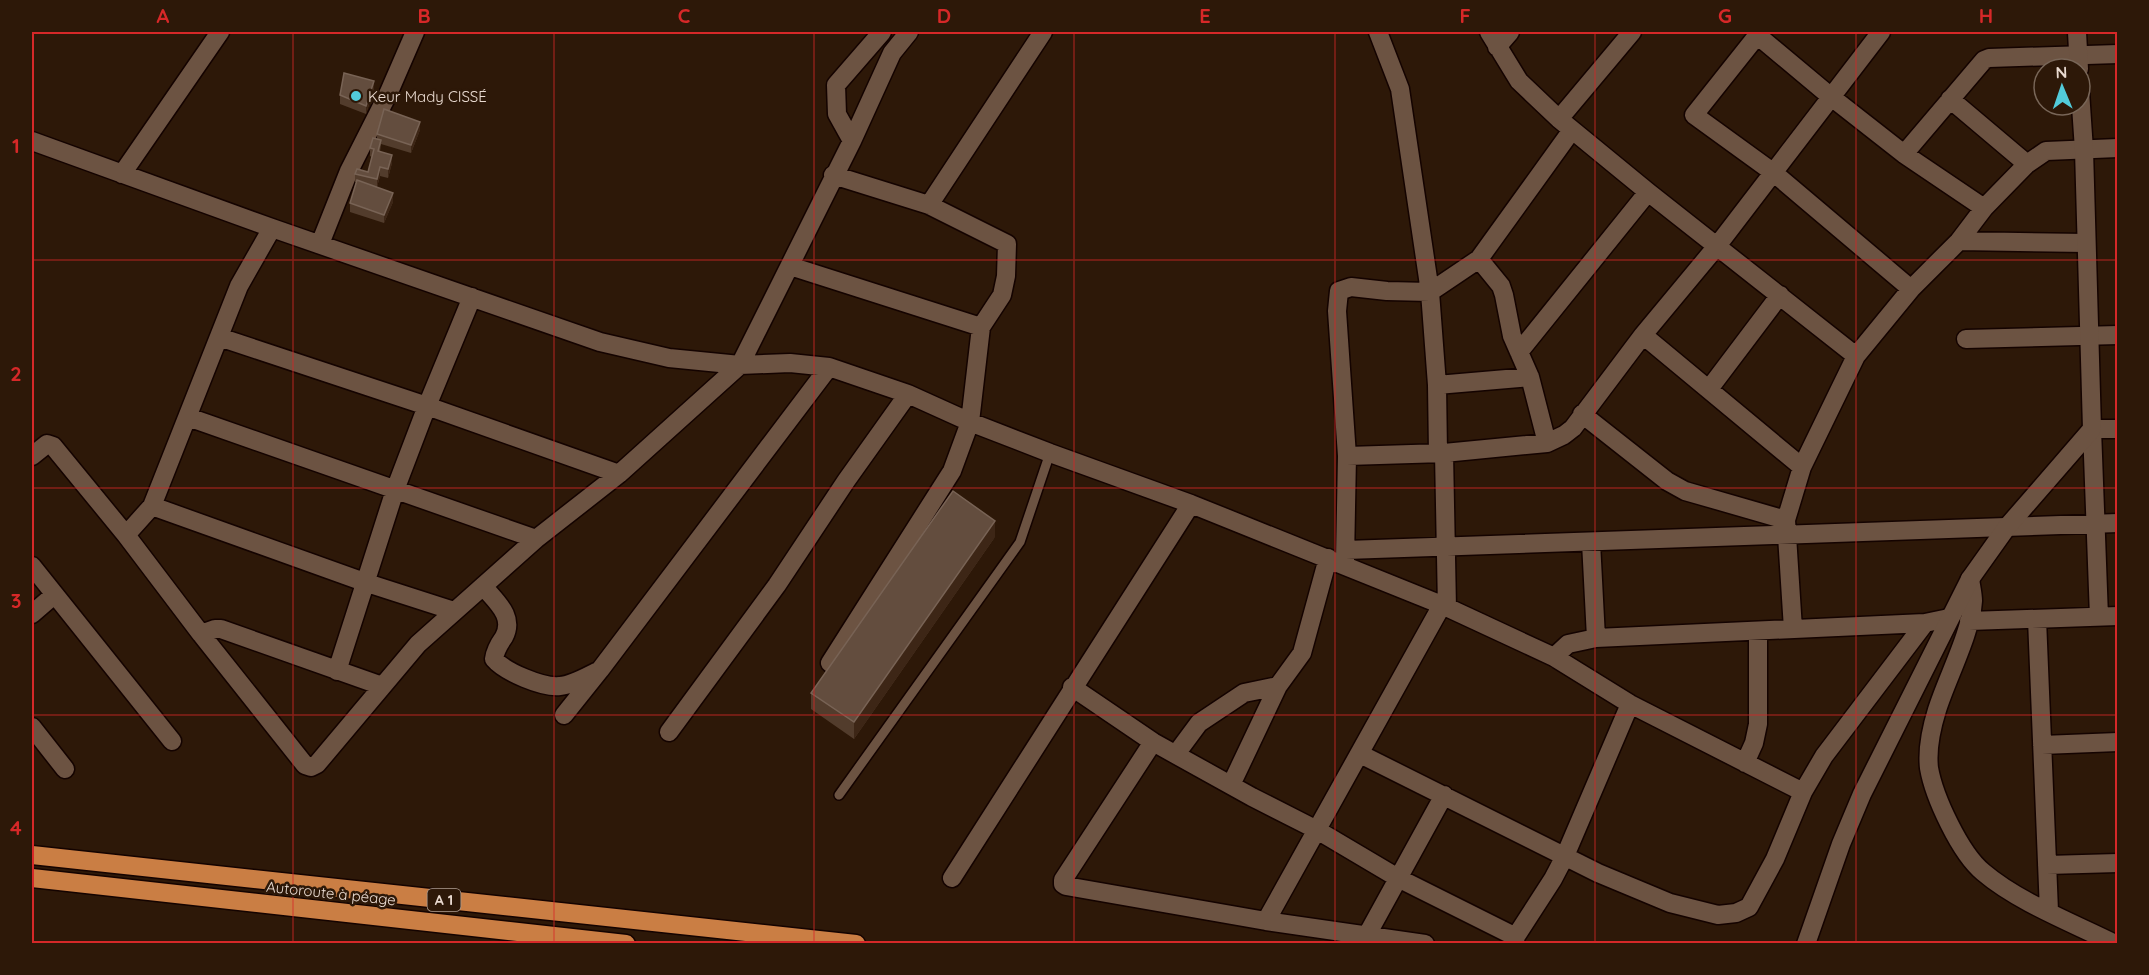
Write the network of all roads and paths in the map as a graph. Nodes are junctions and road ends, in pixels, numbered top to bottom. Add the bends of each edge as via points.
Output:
1 (220, 32) edge
2 (416, 32) edge
3 (882, 32) edge
4 (909, 32) edge
5 (1043, 32) edge
6 (1378, 32) edge
7 (1510, 32) edge
8 (1632, 32) edge
9 (1881, 32) edge
10 (2077, 32) edge
11 (1758, 33) edge
12 (1493, 39) edge
13 (2118, 54) edge
14 (2078, 57) edge
15 (2092, 59) edge
16 (2032, 60) edge
17 (1830, 96) junction
18 (1950, 99) junction
19 (2082, 117) edge
20 (1566, 124) junction
21 (32, 141) edge
22 (852, 141) junction
23 (2118, 148) edge
24 (2084, 150) junction
25 (1904, 154) junction
26 (2027, 164) junction
27 (1774, 173) junction
28 (122, 174) junction
29 (833, 175) junction
30 (1648, 192) junction
31 (929, 205) junction
32 (1984, 208) junction
33 (272, 228) junction
34 (1959, 242) junction
35 (2086, 243) junction
36 (320, 244) junction
37 (1717, 246) junction
38 (1479, 259) junction
39 (790, 266) junction
40 (1911, 289) junction
41 (1430, 292) junction
42 (1779, 295) junction
43 (472, 297) junction
44 (981, 327) junction
45 (1643, 334) junction
46 (2118, 334) edge
47 (2089, 335) junction
48 (219, 337) junction
49 (1966, 339) dead end
50 (1519, 352) junction
51 (1856, 356) junction
52 (740, 365) junction
53 (829, 367) junction
54 (1530, 377) junction
55 (1437, 384) junction
56 (1709, 389) junction
57 (908, 394) junction
58 (427, 406) junction
59 (1582, 414) junction
60 (188, 417) junction
61 (970, 422) junction
62 (2092, 429) junction
63 (2118, 429) edge
64 (1547, 443) junction
65 (1050, 453) junction
66 (1441, 453) junction
67 (32, 456) edge
68 (1347, 456) junction
69 (1802, 467) junction
70 (619, 474) junction
71 (395, 490) junction
72 (1191, 504) junction
73 (152, 506) junction
74 (2096, 524) junction
75 (2118, 524) edge
76 (2007, 527) junction
77 (1787, 528) junction
78 (126, 535) junction
79 (536, 539) junction
80 (1591, 542) junction
81 (1446, 547) junction
82 (1340, 558) junction
83 (32, 566) edge
84 (1970, 579) junction
85 (367, 583) junction
86 (483, 586) junction
87 (54, 595) junction
88 (1445, 606) junction
89 (454, 611) junction
90 (32, 614) edge
91 (2118, 616) edge
92 (2099, 617) junction
93 (1949, 618) junction
94 (2037, 619) junction
95 (1969, 621) junction
96 (1925, 624) junction
97 (1793, 629) junction
98 (1758, 632) junction
99 (201, 634) junction
100 (1596, 638) junction
101 (1554, 657) junction
102 (830, 663) edge
103 (600, 670) junction
104 (338, 671) junction
105 (381, 686) junction
106 (1278, 686) junction
107 (1072, 687) junction
108 (1630, 704) junction
109 (564, 715) dead end
110 (32, 728) edge
111 (669, 732) dead end
112 (172, 741) dead end
113 (1154, 742) junction
114 (2118, 742) edge
115 (2042, 745) junction
116 (1360, 753) junction
117 (1176, 754) junction
118 (1745, 763) junction
119 (64, 769) dead end
120 (1231, 785) junction
121 (1803, 792) junction
122 (839, 795) dead end
123 (1444, 795) junction
124 (1317, 830) junction
125 (32, 855) edge
126 (1565, 856) junction
127 (2118, 863) edge
128 (2047, 865) junction
129 (32, 878) edge
130 (952, 878) dead end
131 (1398, 878) junction
132 (2049, 911) junction
133 (1266, 921) junction
134 (1367, 935) junction
135 (1514, 940) edge
136 (626, 944) edge
137 (856, 944) edge
138 (1425, 944) edge
139 (1806, 944) edge
140 (2115, 944) edge

1 - 28 street
2 - 36 street via 349,171
3 - 22 street via 836,85 837,114
4 - 22 street via 892,53
5 - 31 street
6 - 41 street via 1400,89
7 - 12 street
8 - 20 street
9 - 17 street
10 - 14 street
11 - 17 street
11 - 27 street via 1694,115
12 - 20 street via 1520,81
13 - 15 street
16 - 18 street via 1989,58
17 - 25 street
17 - 27 street
18 - 25 street
18 - 26 street
19 - 24 street
20 - 30 street
20 - 38 street
21 - 28 street
22 - 29 street
23 - 24 street
24 - 26 street via 2046,151
24 - 35 street
25 - 32 street
26 - 32 street
27 - 37 street
27 - 40 street
28 - 33 street
29 - 31 street
29 - 39 street
30 - 37 street
30 - 50 street
31 - 44 street via 1007,244 1002,296
32 - 34 street
33 - 36 street
33 - 48 street via 239,286
34 - 35 street
34 - 40 street
35 - 47 street
36 - 43 street
37 - 42 street
37 - 45 street
38 - 41 street
38 - 50 street via 1501,286
39 - 44 street
39 - 52 street
40 - 51 street
41 - 55 street
41 - 68 street via 1351,287 1339,291
42 - 51 street
42 - 56 street
43 - 52 street via 600,342 669,358
43 - 58 street
44 - 61 street
45 - 56 street
45 - 59 street
46 - 47 street
47 - 49 street
47 - 62 street
48 - 58 street
48 - 60 street
50 - 54 street
51 - 69 street
52 - 53 street via 790,363
52 - 70 street
53 - 57 street
53 - 103 street
54 - 55 street
54 - 64 street
55 - 66 street
56 - 69 street
57 - 61 street
57 - 111 street via 777,585
58 - 70 street
58 - 71 street
59 - 64 street via 1573,428
59 - 77 street via 1667,481
60 - 71 street
60 - 73 street
61 - 65 street
61 - 102 street via 952,471
62 - 63 street
62 - 74 street
62 - 76 street
64 - 66 street
65 - 72 street
65 - 122 lane via 1020,542
66 - 68 street
66 - 81 street
67 - 78 street via 47,444 53,446
68 - 82 street
69 - 77 street
70 - 79 street
71 - 79 street
71 - 85 street
72 - 82 street
72 - 107 street
73 - 78 street
73 - 85 street
74 - 75 street
74 - 76 street
74 - 92 street
76 - 77 street
76 - 84 street
77 - 80 street
77 - 97 street
78 - 99 street
79 - 86 street
80 - 81 street
80 - 100 street
81 - 82 street
81 - 88 street
82 - 88 street
82 - 106 street via 1302,653
83 - 87 street
84 - 93 street
84 - 95 street via 1973,600
85 - 89 street
85 - 104 street
86 - 89 street
86 - 103 street via 508,621 508,629 495,653 498,664 526,680 560,686
87 - 90 street
87 - 112 street
88 - 101 street
88 - 116 street
89 - 105 street
91 - 92 street
92 - 94 street
93 - 96 street
93 - 139 street via 1862,794
94 - 95 street
94 - 115 street
95 - 132 street via 1937,712 1929,767 1951,828 1966,854 1982,872
96 - 97 street
96 - 121 street via 1824,756
97 - 98 street
98 - 100 street
98 - 118 street via 1758,724
99 - 104 street via 221,629
99 - 105 street via 305,765 317,764
100 - 101 street via 1569,644
101 - 108 street
103 - 109 street
104 - 105 street
106 - 117 street via 1244,693 1199,723
106 - 120 street
107 - 113 street
107 - 130 street
108 - 118 street
108 - 126 street
110 - 119 street
113 - 117 street
113 - 133 street via 1063,884
114 - 115 street
115 - 128 street
116 - 123 street
116 - 124 street
117 - 120 street
118 - 121 street
120 - 124 street
121 - 126 street via 1775,859 1749,907 1736,913 1718,915 1670,903
123 - 126 street
123 - 131 street
124 - 131 street
124 - 133 street
125 - 137 highway, A 1
126 - 135 street
127 - 128 street
128 - 132 street
129 - 136 highway, Autoroute à péage / A 1
131 - 134 street
131 - 135 street
132 - 140 street
133 - 134 street
134 - 138 street

